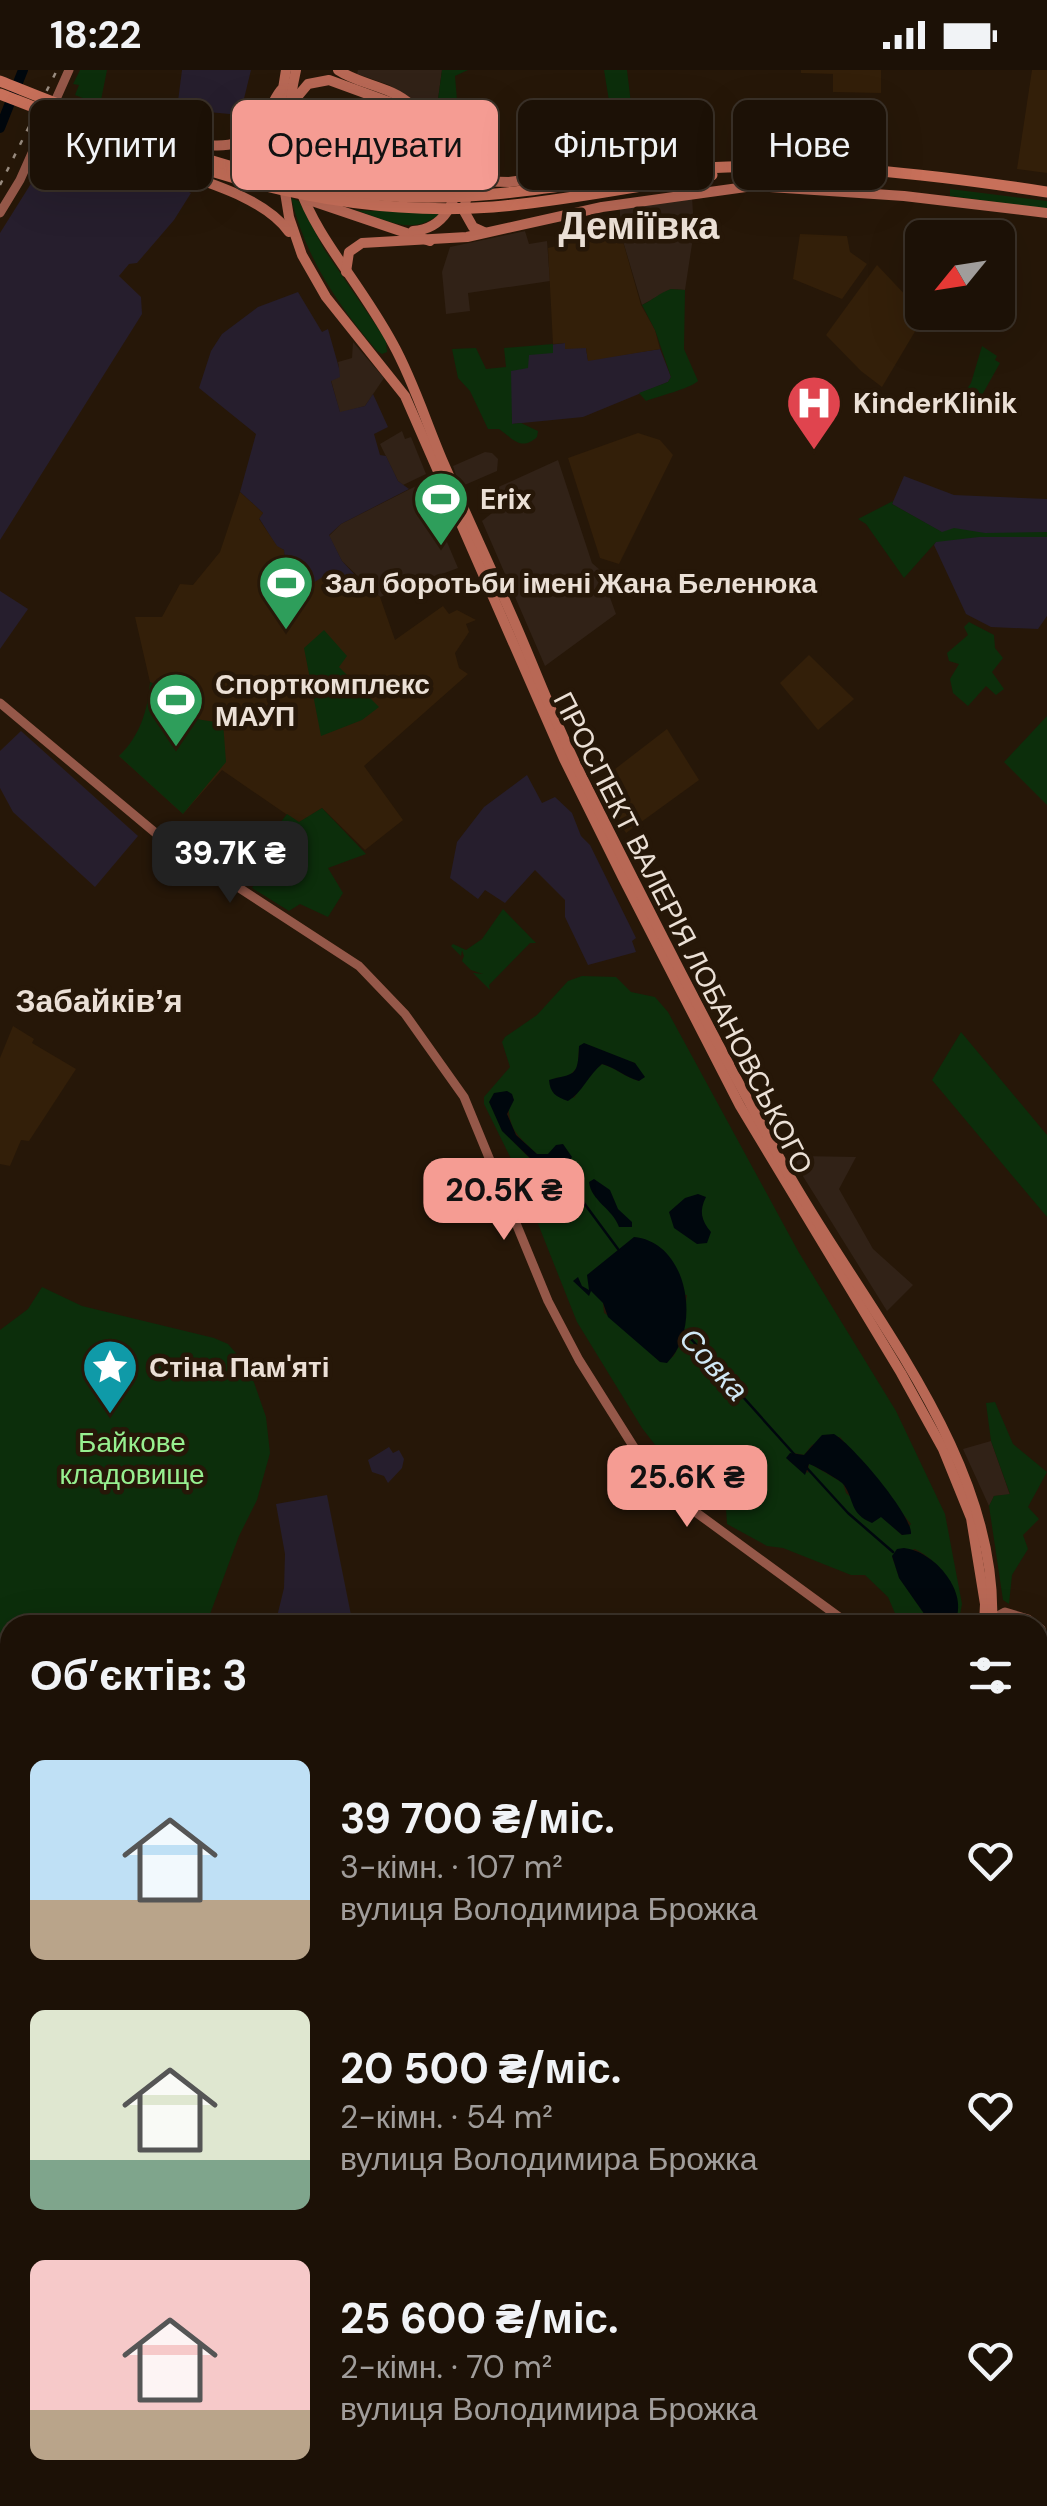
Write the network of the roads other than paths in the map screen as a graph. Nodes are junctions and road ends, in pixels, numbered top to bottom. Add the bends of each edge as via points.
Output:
1 (69, 70) edge
2 (286, 70) edge
3 (296, 70) edge
4 (338, 70) edge
5 (0, 81) edge
6 (282, 90) junction
7 (0, 94) edge
8 (39, 100) edge
9 (290, 100) edge
10 (294, 100) edge
11 (381, 100) edge
12 (404, 100) edge
13 (30, 103) edge
14 (212, 147) edge
15 (713, 172) edge
16 (212, 173) edge
17 (212, 186) edge
18 (733, 189) edge
19 (300, 190) edge
20 (340, 190) edge
21 (456, 190) edge
22 (471, 190) edge
23 (558, 190) edge
24 (587, 190) edge
25 (813, 190) edge
26 (1047, 192) edge
27 (295, 195) junction
28 (0, 213) edge
29 (1047, 213) edge
30 (408, 231) junction
31 (489, 233) junction
32 (296, 240) junction
33 (431, 241) junction
34 (346, 273) junction
35 (394, 344) junction
36 (373, 357) junction
37 (0, 703) edge
38 (836, 1615) edge
39 (987, 1615) edge
40 (988, 1615) edge

1 - 28 main road
2 - 6 main road
3 - 9 main road, ПРОСПЕКТ ВАЛЕРІЯ ЛОБАНОВСЬКОГО
4 - 12 main road
5 - 8 highway
6 - 14 main road via 256,131 240,143
6 - 32 main road via 278,149
7 - 13 highway
10 - 11 main road via 313,81 329,80
15 - 26 highway via 888,173
16 - 27 highway
17 - 32 main road via 271,210
18 - 31 main road via 614,205
19 - 34 main road, ПРОСПЕКТ ВАЛЕРІЯ ЛОБАНОВСЬКОГО
20 - 23 highway via 489,197
21 - 30 main road via 449,211 426,229
22 - 31 main road via 464,211 474,227
24 - 27 highway via 490,207 388,206
25 - 29 main road
27 - 30 main road
30 - 33 main road
31 - 33 main road
32 - 36 main road, ПРОСПЕКТ ВАЛЕРІЯ ЛОБАНОВСЬКОГО via 310,272
33 - 34 main road via 354,246
34 - 35 main road, ПРОСПЕКТ ВАЛЕРІЯ ЛОБАНОВСЬКОГО
35 - 36 main road via 389,356
35 - 40 main road, ПРОСПЕКТ ВАЛЕРІЯ ЛОБАНОВСЬКОГО via 586,784 774,1149 907,1365 958,1462 980,1525
36 - 39 main road, ПРОСПЕКТ ВАЛЕРІЯ ЛОБАНОВСЬКОГО via 405,396 564,759 740,1106 943,1449 971,1518
37 - 38 main road via 158,836 359,966 386,992 464,1097 558,1322 635,1449 690,1508

